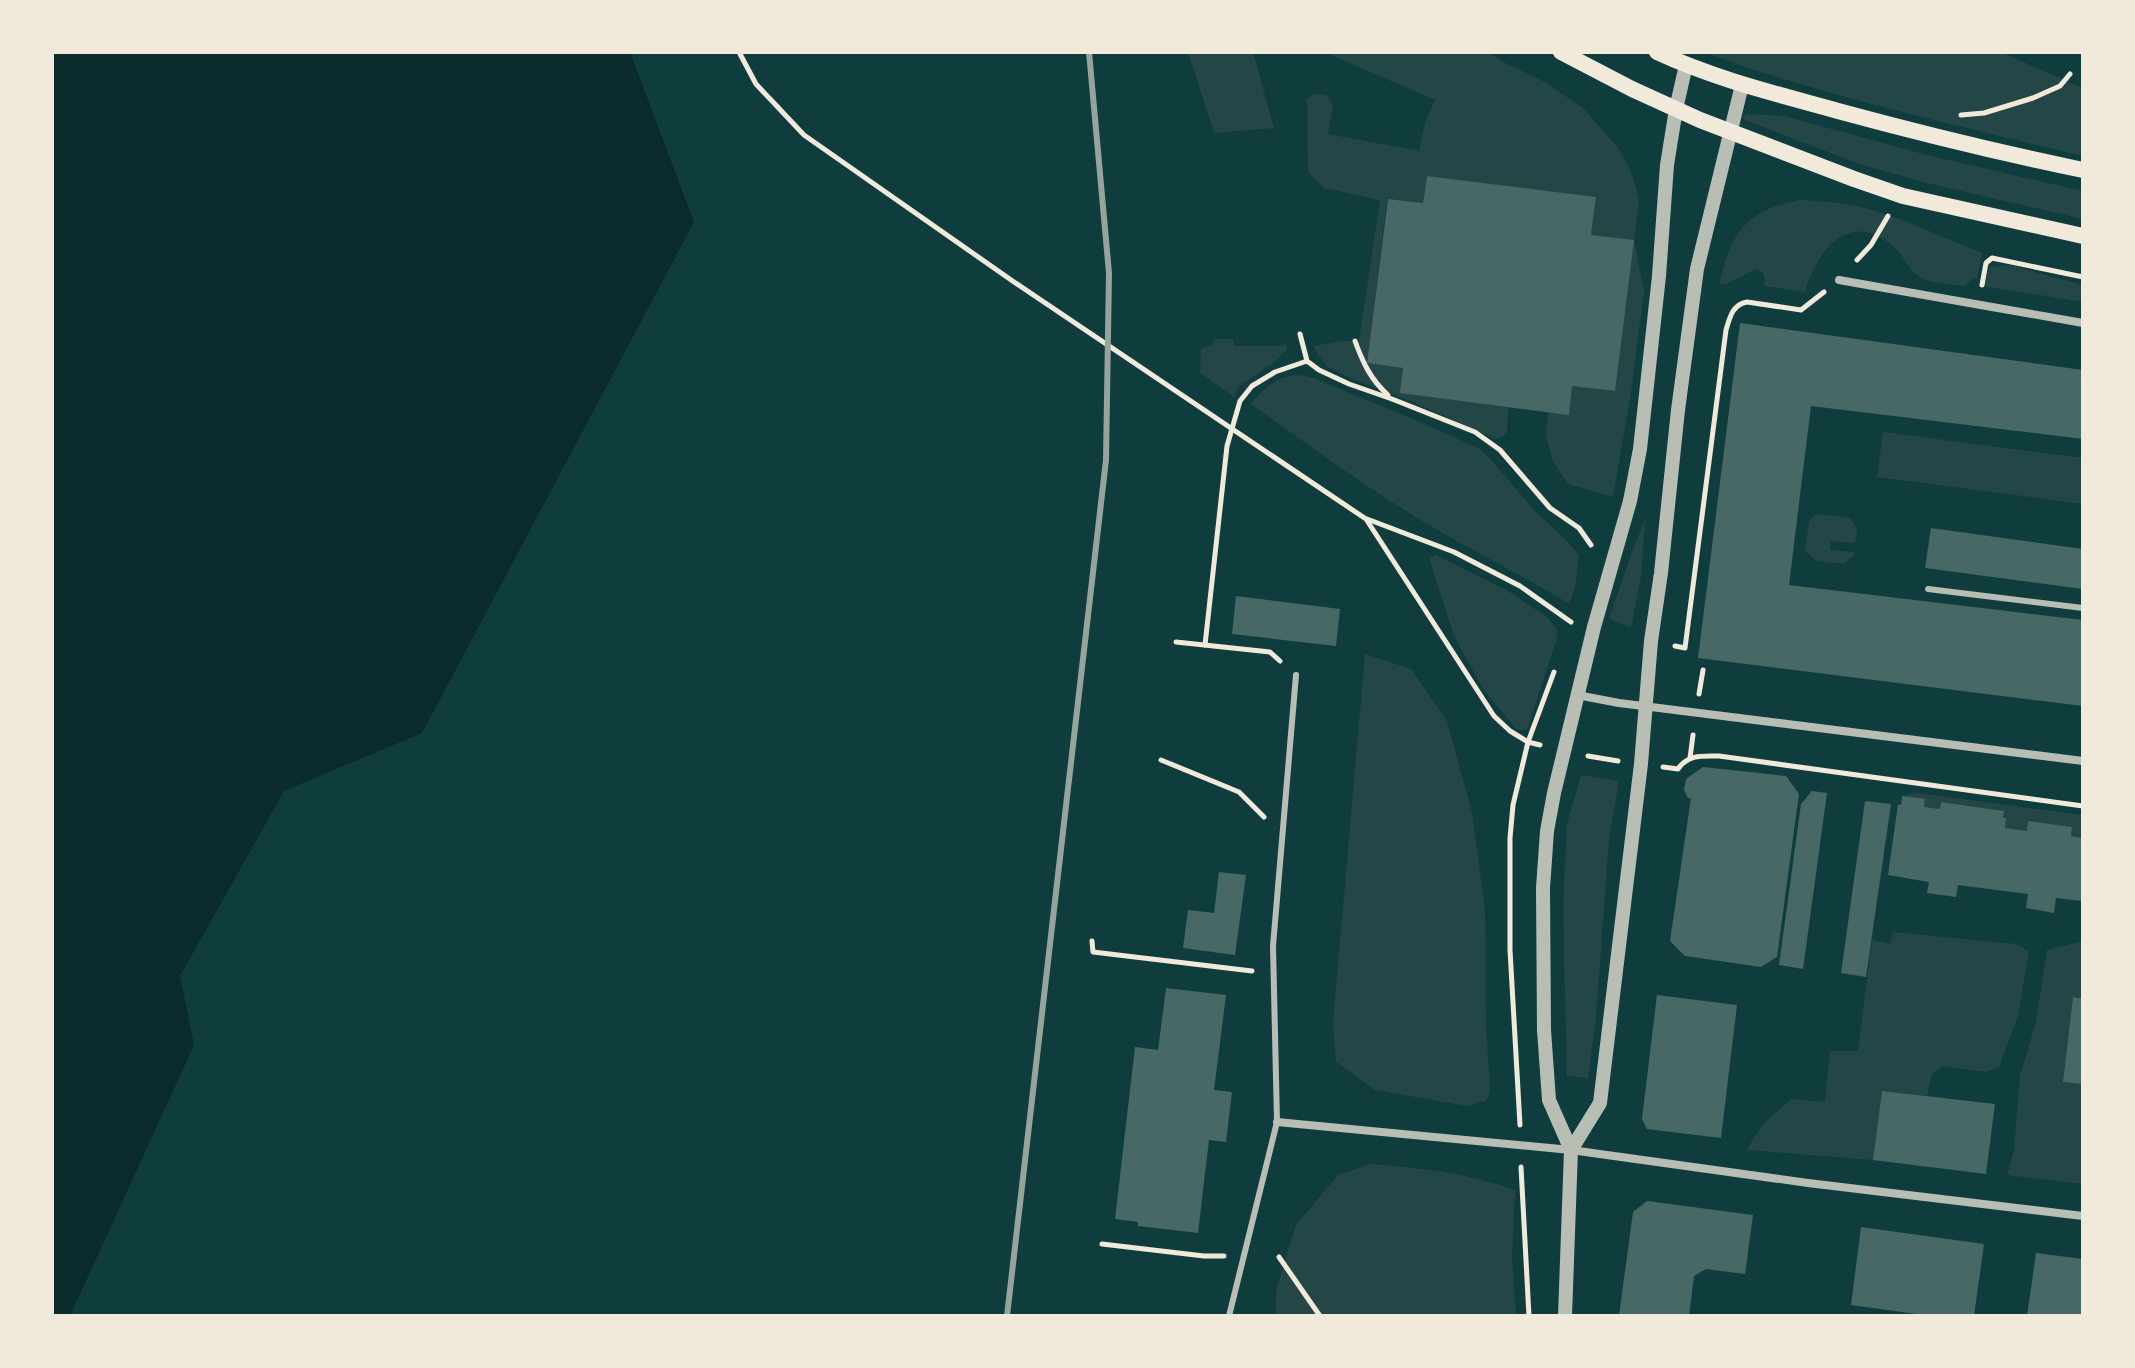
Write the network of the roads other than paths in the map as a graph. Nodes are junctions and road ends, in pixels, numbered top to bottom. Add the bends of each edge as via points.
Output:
1 (1561, 52) edge
2 (1657, 52) edge
3 (1686, 65) junction
4 (1742, 85) junction
5 (1676, 109) junction
6 (1730, 132) junction
7 (2083, 170) edge
8 (2083, 236) edge
9 (1839, 280) dead end
10 (2083, 323) edge
11 (1928, 589) dead end
12 (2083, 608) edge
13 (1296, 675) road end
14 (1577, 695) junction
15 (1645, 706) junction
16 (2083, 761) edge
17 (1277, 1122) junction
18 (1571, 1150) junction
19 (2083, 1216) edge
20 (1229, 1316) edge
21 (1565, 1316) edge

1 - 5 main road
2 - 3 main road
3 - 4 main road
3 - 5 street
4 - 6 street
4 - 7 main road via 1941,139
5 - 6 main road
5 - 14 street via 1640,449
6 - 8 main road via 1903,196
6 - 15 street via 1697,269
9 - 10 street
11 - 12 lane
13 - 17 lane via 1273,946
14 - 15 street
14 - 18 street via 1554,793 1543,888 1549,1100
15 - 16 street
15 - 18 street via 1600,1103
17 - 18 street
17 - 20 lane
18 - 19 street
18 - 21 street

